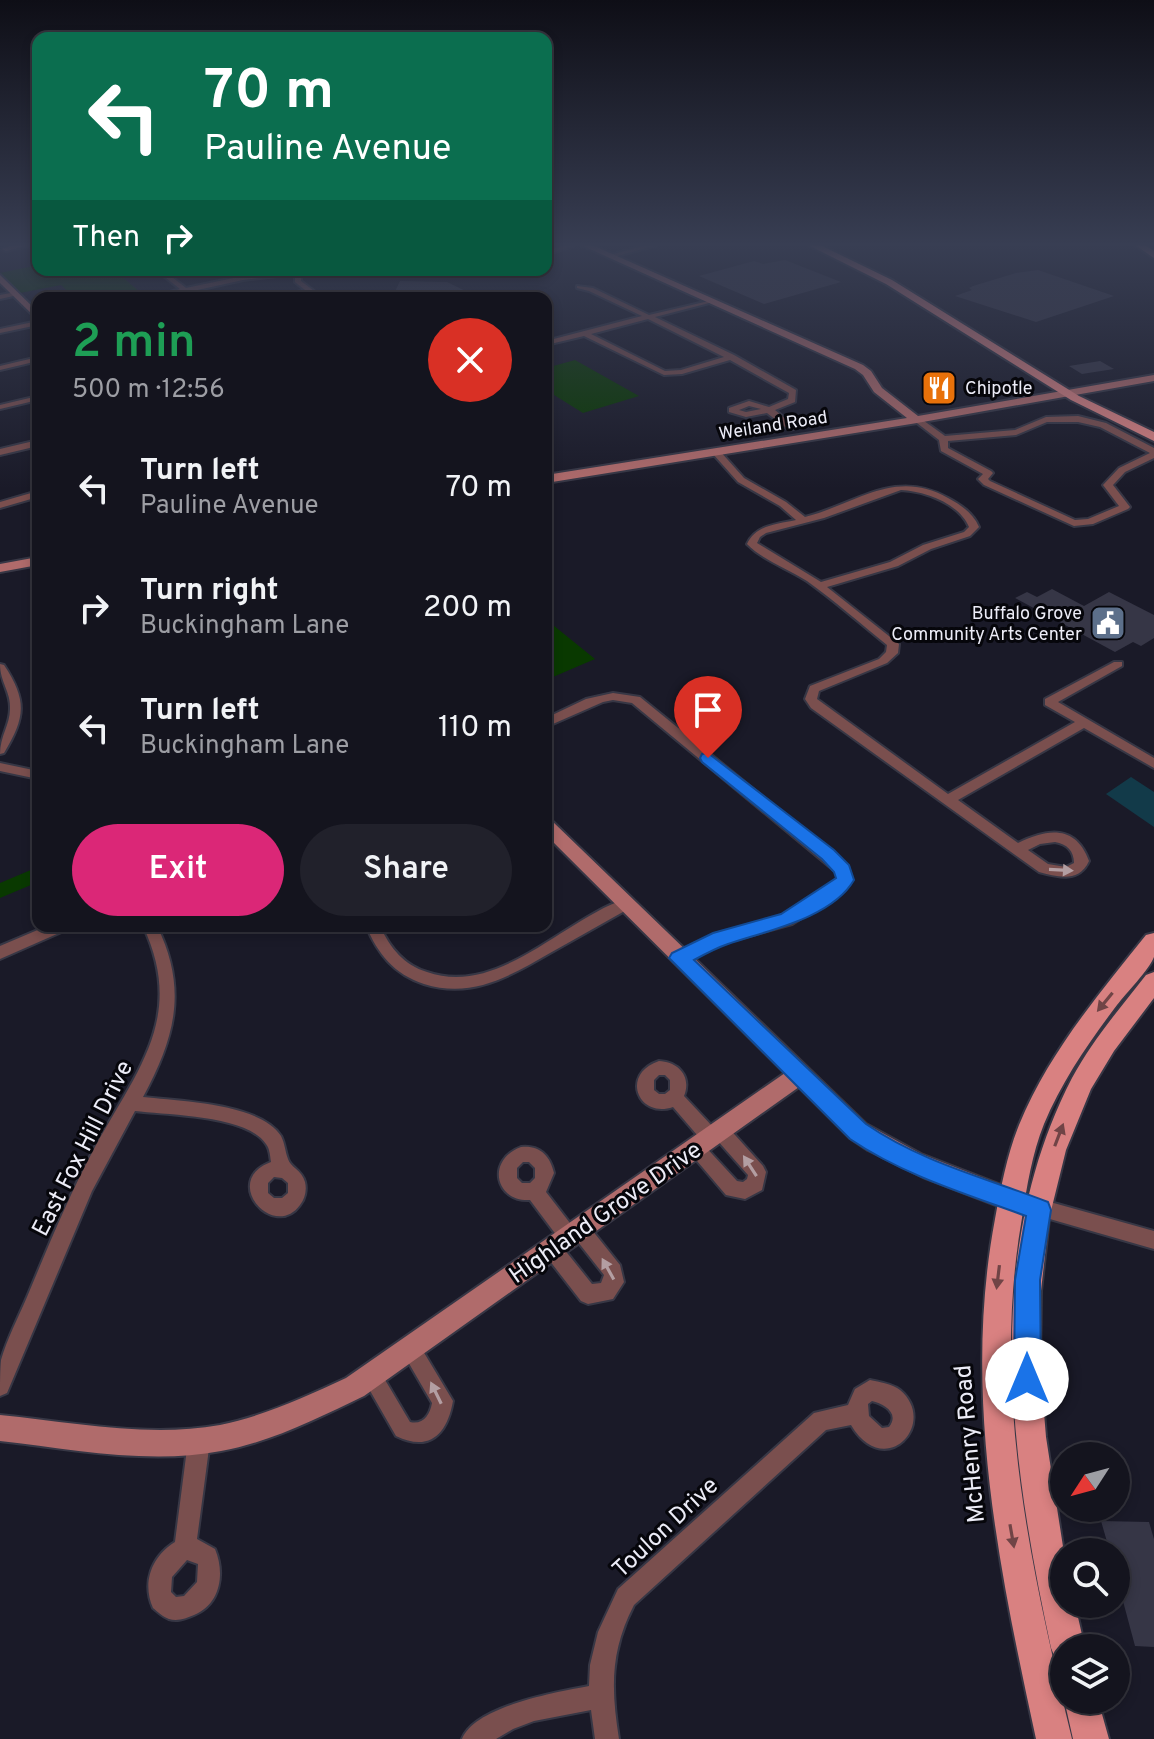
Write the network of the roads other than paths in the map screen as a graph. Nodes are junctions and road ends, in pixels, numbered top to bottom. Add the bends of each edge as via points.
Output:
1 (614, 326) edge
2 (666, 326) edge
3 (767, 326) edge
4 (962, 326) edge
5 (968, 326) edge
6 (586, 334) junction
7 (552, 342) edge
8 (731, 357) junction
9 (32, 360) edge
10 (0, 368) edge
11 (1154, 378) edge
12 (1154, 386) edge
13 (1075, 394) junction
14 (32, 399) edge
15 (0, 407) edge
16 (917, 420) junction
17 (792, 428) dead end
18 (1154, 429) edge
19 (1154, 437) edge
20 (943, 439) junction
21 (32, 444) edge
22 (0, 452) edge
23 (716, 452) junction
24 (1154, 453) edge
25 (552, 478) edge
26 (32, 496) edge
27 (0, 505) edge
28 (803, 521) junction
29 (32, 562) edge
30 (0, 568) edge
31 (820, 586) junction
32 (1118, 664) dead end
33 (1, 671) edge
34 (552, 720) edge
35 (1083, 723) junction
36 (0, 750) edge
37 (1154, 764) edge
38 (0, 767) edge
39 (32, 774) edge
40 (949, 799) junction
41 (552, 831) edge
42 (1018, 849) dead end
43 (625, 904) junction
44 (47, 932) edge
45 (153, 932) edge
46 (375, 932) edge
47 (1154, 941) edge
48 (0, 953) edge
49 (679, 958) junction
50 (1154, 981) edge
51 (799, 1075) junction
52 (675, 1097) dead end
53 (131, 1103) junction
54 (708, 1138) junction
55 (280, 1170) dead end
56 (534, 1190) dead end
57 (1025, 1205) junction
58 (568, 1240) junction
59 (1154, 1240) edge
60 (410, 1348) junction
61 (371, 1375) junction
62 (0, 1386) edge
63 (857, 1414) dead end
64 (0, 1428) edge
65 (199, 1441) junction
66 (185, 1549) dead end
67 (1065, 1634) edge
68 (601, 1696) junction
69 (1085, 1714) edge
70 (474, 1739) edge
71 (607, 1739) edge
72 (1054, 1739) edge
73 (1091, 1739) edge

1 - 6 street
2 - 8 street
3 - 16 street via 859,367 878,390
4 - 13 main road
5 - 13 main road
6 - 7 street
6 - 8 street via 664,373
8 - 17 street via 793,392 792,400 774,409
9 - 10 street
11 - 13 street, Weiland Road
12 - 13 street, Weiland Road
13 - 16 street, Weiland Road via 1018,408 1006,405
13 - 18 main road
13 - 19 main road
14 - 15 street
16 - 20 street
16 - 23 street, Weiland Road
20 - 24 street via 1078,419 1103,425
20 - 24 street via 944,449 988,473 983,479 987,483 1074,523 1125,507 1108,485 1122,470
21 - 22 street
23 - 25 street, Weiland Road
23 - 28 street via 741,480
26 - 27 street
28 - 31 street via 763,531 752,544
28 - 31 street via 903,486 932,493 975,524 967,534 894,564
29 - 30 street
31 - 40 street via 893,644 883,661 814,689 811,699
32 - 35 street via 1049,702
33 - 36 street via 14,692 17,718
34 - 49 street via 604,696 636,700 843,870 845,880 839,887 787,920 720,938
35 - 37 street
35 - 40 street
38 - 39 street
40 - 42 street
41 - 43 street
43 - 46 street via 508,970 472,982 410,974 387,956
43 - 49 street
44 - 48 street
45 - 53 street, East Fox Hill Drive via 168,977 168,1003 153,1060
47 -> 57 main road, McHenry Road via 1069,1051 1034,1117
49 - 51 street
57 -> 50 main road, McHenry Road via 1046,1172 1099,1052
51 - 54 street, Highland Grove Drive
51 - 57 street via 881,1147
52 - 54 street
53 - 55 street via 247,1119 272,1137
53 - 62 street, East Fox Hill Drive via 83,1191
54 - 58 street, Highland Grove Drive
56 - 58 street
57 - 59 street
57 - 67 main road, McHenry Road via 1027,1409 1034,1480
57 -> 72 main road, McHenry Road via 1004,1232 995,1308 1001,1458 1011,1533
58 - 60 street, Highland Grove Drive
60 - 61 street, Highland Grove Drive
61 -> 60 street via 403,1429 422,1434 439,1418 443,1401
61 - 65 street, Highland Grove Drive via 282,1421
63 - 68 street, Toulon Drive via 821,1420 626,1597 601,1654
64 - 65 street, Highland Grove Drive
65 - 66 street
68 - 70 street via 521,1711
68 - 71 street, Toulon Drive
69 - 73 main road

